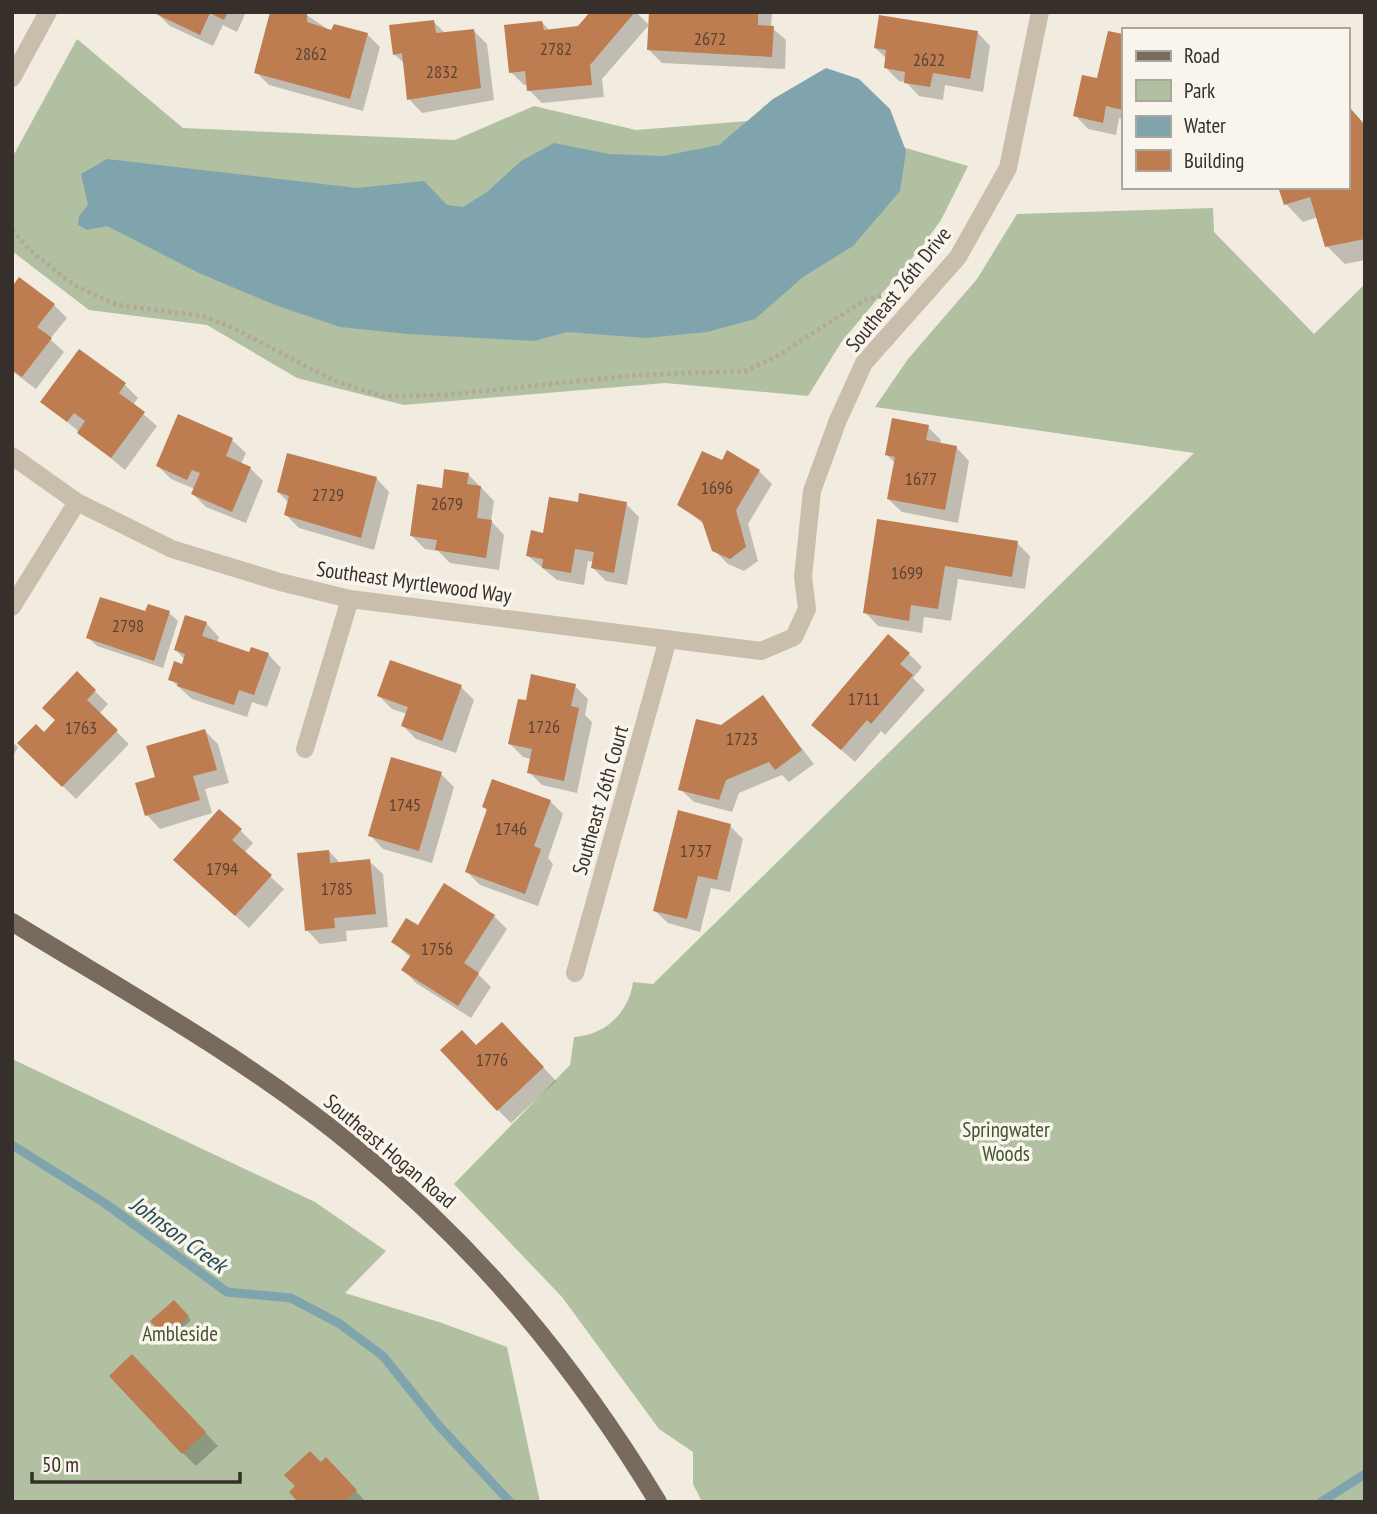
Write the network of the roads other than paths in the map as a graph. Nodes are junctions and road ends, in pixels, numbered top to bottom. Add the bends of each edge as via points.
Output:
1 (48, 12) edge
2 (1040, 12) edge
3 (12, 78) edge
4 (12, 456) edge
5 (77, 502) junction
6 (350, 599) junction
7 (12, 607) edge
8 (794, 637) joint
9 (668, 639) junction
10 (305, 749) dead end
11 (12, 922) edge
12 (575, 973) dead end
13 (658, 1502) edge

1 - 3 street
2 - 8 street, Southeast 26th Drive via 1008,168 958,257 864,363 838,420 812,491 803,577 807,609
4 - 5 street, Southeast Myrtlewood Way
5 - 6 street, Southeast Myrtlewood Way via 172,549
5 - 7 street
6 - 9 street, Southeast Myrtlewood Way
6 - 10 street
8 - 9 street, Southeast Myrtlewood Way via 761,651
9 - 12 street, Southeast 26th Court
11 - 13 main road, Southeast Hogan Road via 218,1049 357,1149 409,1195 488,1270 550,1343 614,1429

